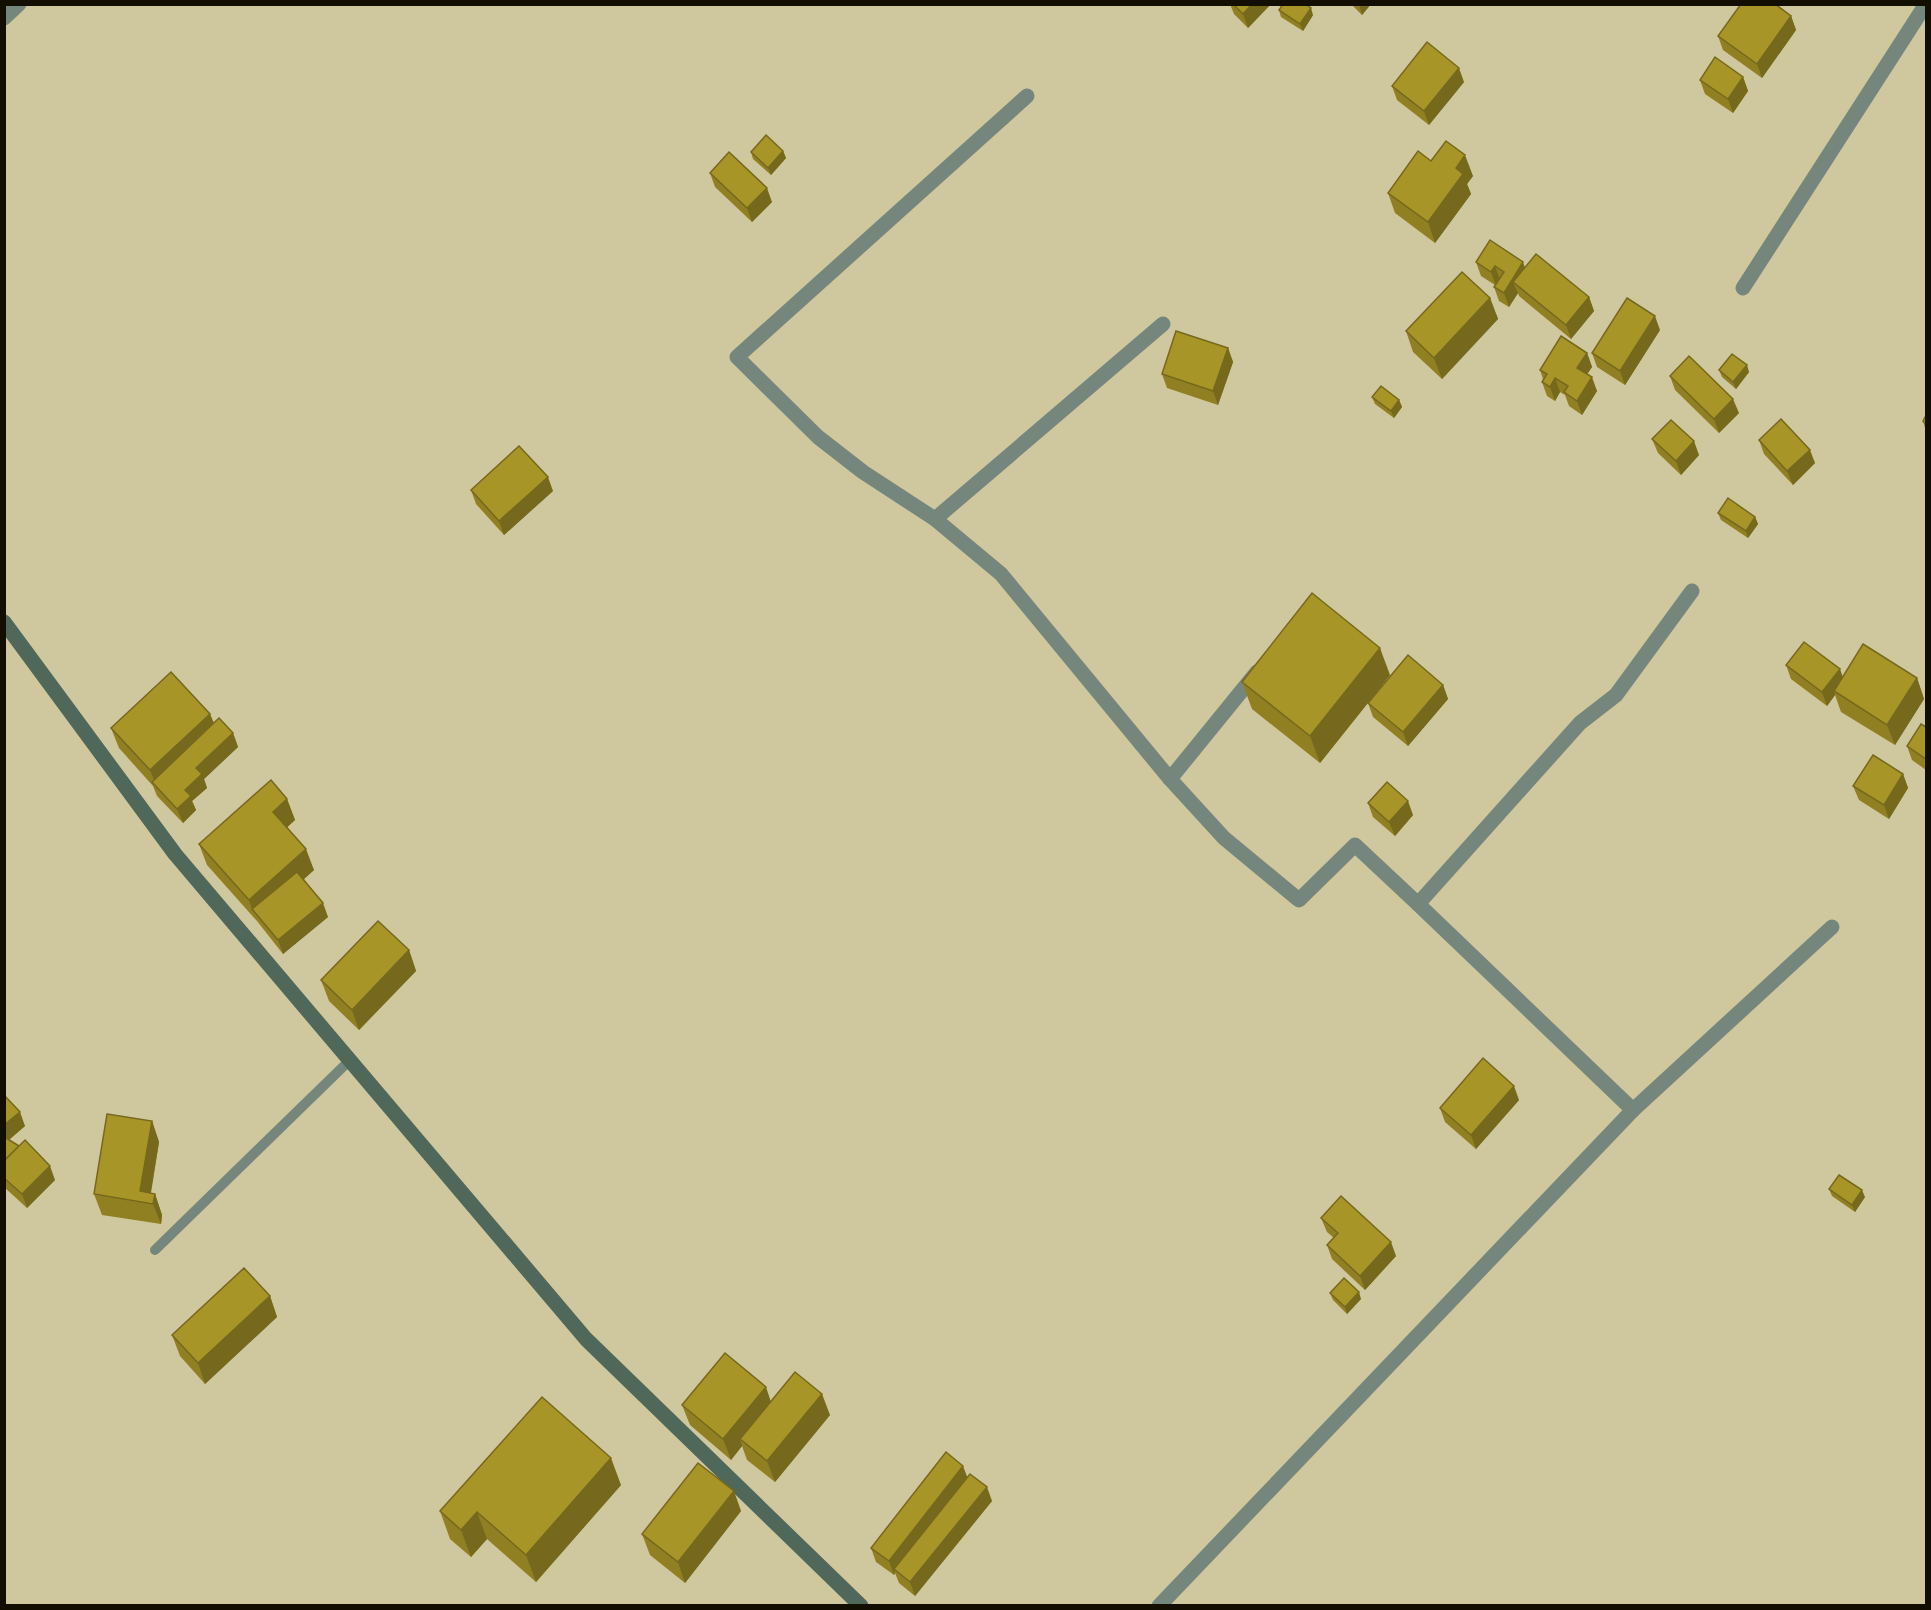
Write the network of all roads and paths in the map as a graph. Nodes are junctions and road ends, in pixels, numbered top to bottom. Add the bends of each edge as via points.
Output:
1 (19, 4) edge
2 (1926, 4) edge
3 (4, 18) edge
4 (1027, 96) dead end
5 (1743, 288) dead end
6 (1163, 324) dead end
7 (935, 519) junction
8 (1692, 591) dead end
9 (4, 622) edge
10 (1262, 665) edge
11 (1170, 779) junction
12 (1418, 904) junction
13 (1832, 927) dead end
14 (350, 1060) junction
15 (1633, 1110) junction
16 (155, 1250) dead end
17 (861, 1605) edge
18 (1159, 1605) edge

1 - 3 street
2 - 5 street
4 - 7 street via 737,357 818,437 862,472
6 - 7 street
7 - 11 street via 1001,574
8 - 12 street via 1616,695 1580,723
9 - 14 street via 175,854
10 - 11 street
11 - 12 street via 1224,838 1299,900 1355,845
12 - 15 street
13 - 15 street
14 - 16 lane
14 - 17 street via 586,1339
15 - 18 street

